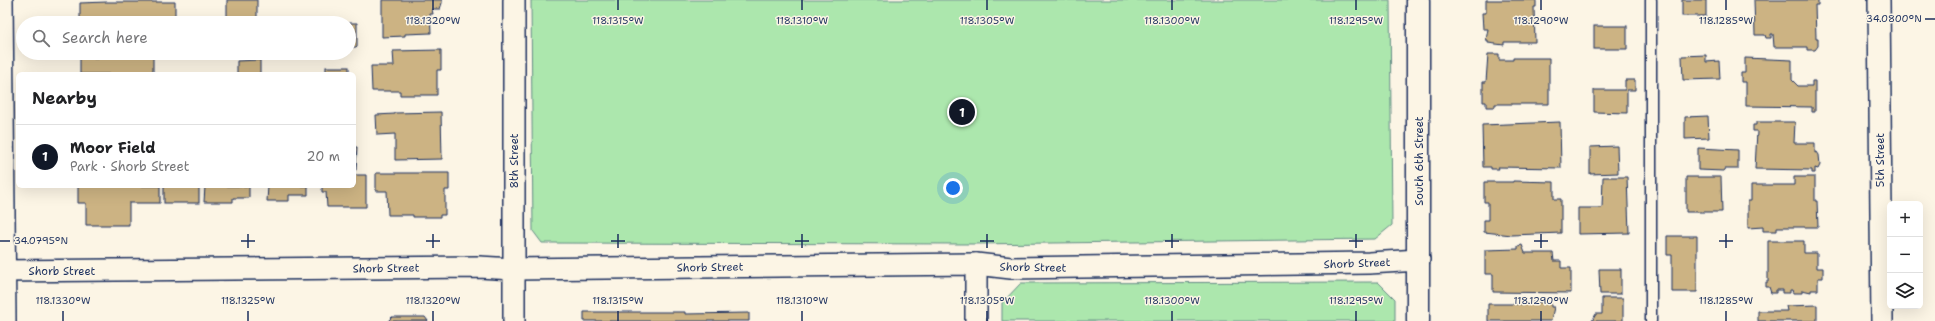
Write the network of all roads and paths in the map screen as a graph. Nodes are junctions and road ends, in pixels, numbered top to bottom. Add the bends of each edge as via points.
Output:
1 (2, 0) edge
2 (514, 0) edge
3 (1418, 0) edge
4 (1650, 0) edge
5 (1879, 0) edge
6 (1419, 260) junction
7 (976, 264) junction
8 (513, 269) junction
9 (2, 271) edge
10 (5, 321) edge
11 (514, 321) edge
12 (976, 321) edge
13 (1418, 321) edge
14 (1651, 321) edge
15 (1882, 321) edge

1 - 9 street
2 - 8 street, 8th Street
3 - 6 street, South 6th Street
4 - 14 lane
5 - 15 street, 5th Street
6 - 7 street, Shorb Street via 1369,263 1011,268
6 - 13 street, South 6th Street
7 - 8 street, Shorb Street
7 - 12 street
8 - 9 street, Shorb Street via 471,267
8 - 11 street, 8th Street
9 - 10 street

